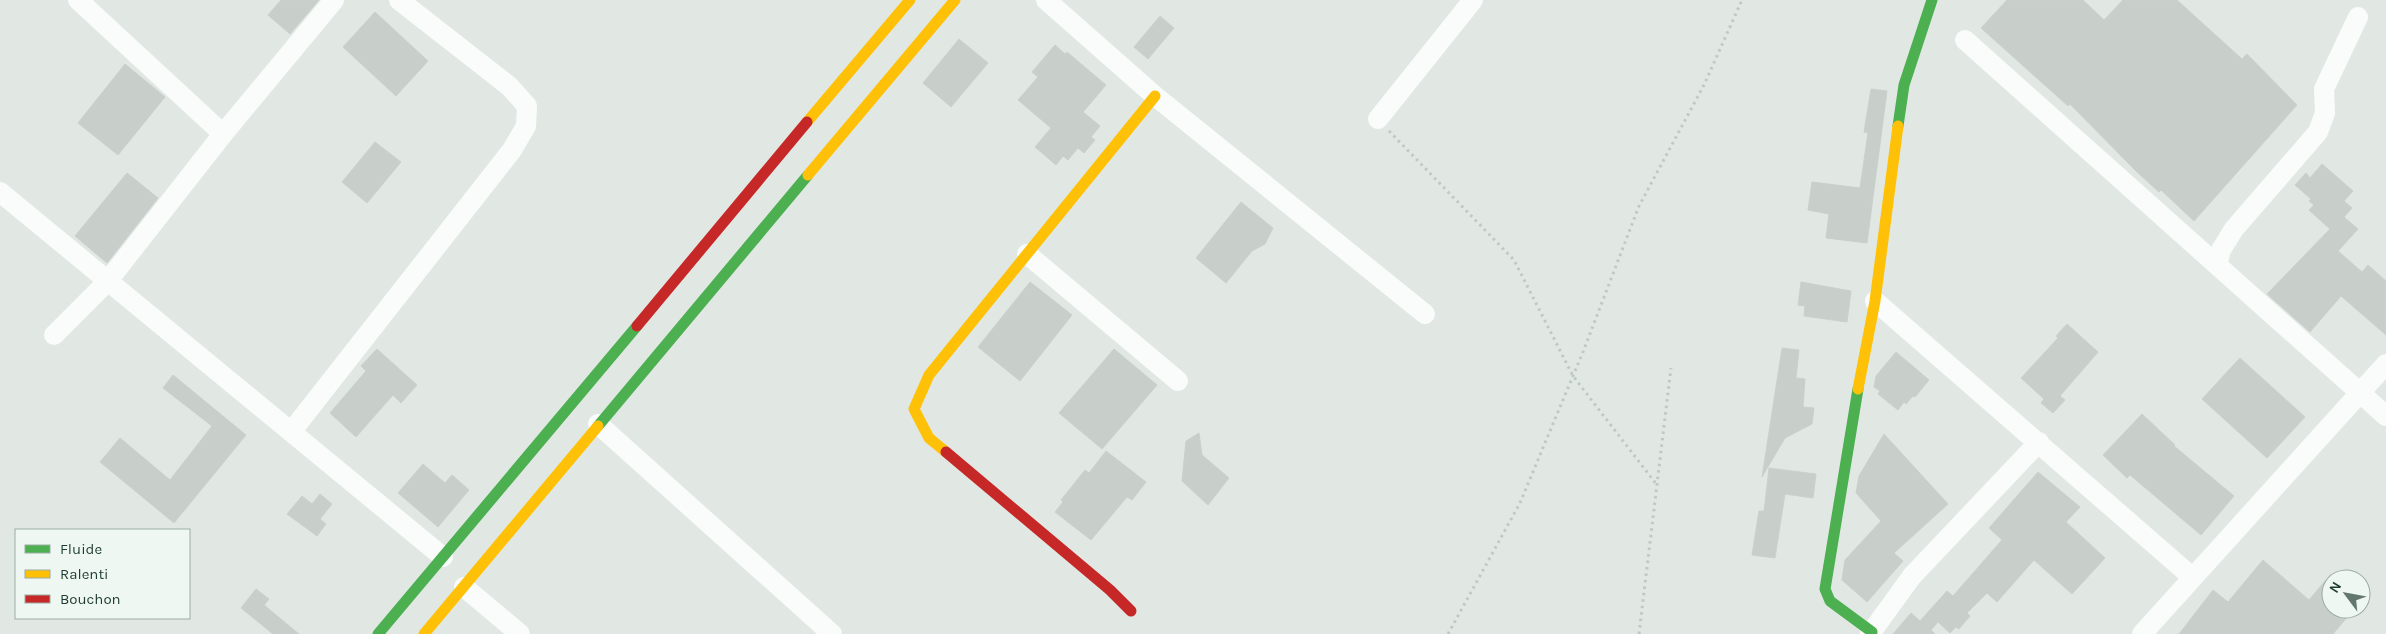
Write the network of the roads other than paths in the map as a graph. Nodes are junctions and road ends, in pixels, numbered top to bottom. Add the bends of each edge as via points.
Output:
1 (78, 0) edge
2 (334, 0) edge
3 (399, 0) edge
4 (910, 0) edge
5 (955, 0) edge
6 (1046, 0) edge
7 (1473, 0) edge
8 (1932, 0) edge
9 (2358, 17) dead end
10 (1965, 40) dead end
11 (1155, 96) junction
12 (1378, 119) road end
13 (223, 134) junction
14 (0, 192) edge
15 (1027, 254) junction
16 (2217, 265) junction
17 (107, 282) junction
18 (1875, 301) junction
19 (1425, 314) dead end
20 (54, 335) dead end
21 (2386, 364) edge
22 (1178, 381) dead end
23 (2360, 392) junction
24 (2386, 416) edge
25 (598, 424) junction
26 (290, 432) junction
27 (2039, 442) junction
28 (443, 557) junction
29 (2192, 577) junction
30 (464, 587) junction
31 (1131, 611) dead end
32 (1871, 633) edge
33 (378, 634) edge
34 (424, 634) edge
35 (520, 634) edge
36 (832, 634) edge
37 (2142, 634) edge

1 - 13 street
2 - 13 street
3 - 26 street via 509,86 526,106 526,126 512,150
4 - 28 main road
5 - 25 main road
6 - 11 street
7 - 12 street
8 - 18 main road via 1904,85
9 - 16 street via 2324,89 2325,113 2318,132 2234,229 2221,250
10 - 16 street
11 - 15 main road
11 - 19 street
13 - 17 street
14 - 17 street
15 - 22 street
15 - 31 main road via 929,376 914,409 929,438
16 - 23 street
17 - 20 street
17 - 26 street
18 - 27 street
18 - 32 main road via 1825,589 1830,600
21 - 23 street
23 - 24 street
23 - 29 street
25 - 30 main road
25 - 36 street
26 - 28 street
27 - 29 street
27 - 32 street via 1912,576
28 - 33 main road
29 - 37 street
30 - 34 main road
30 - 35 street

